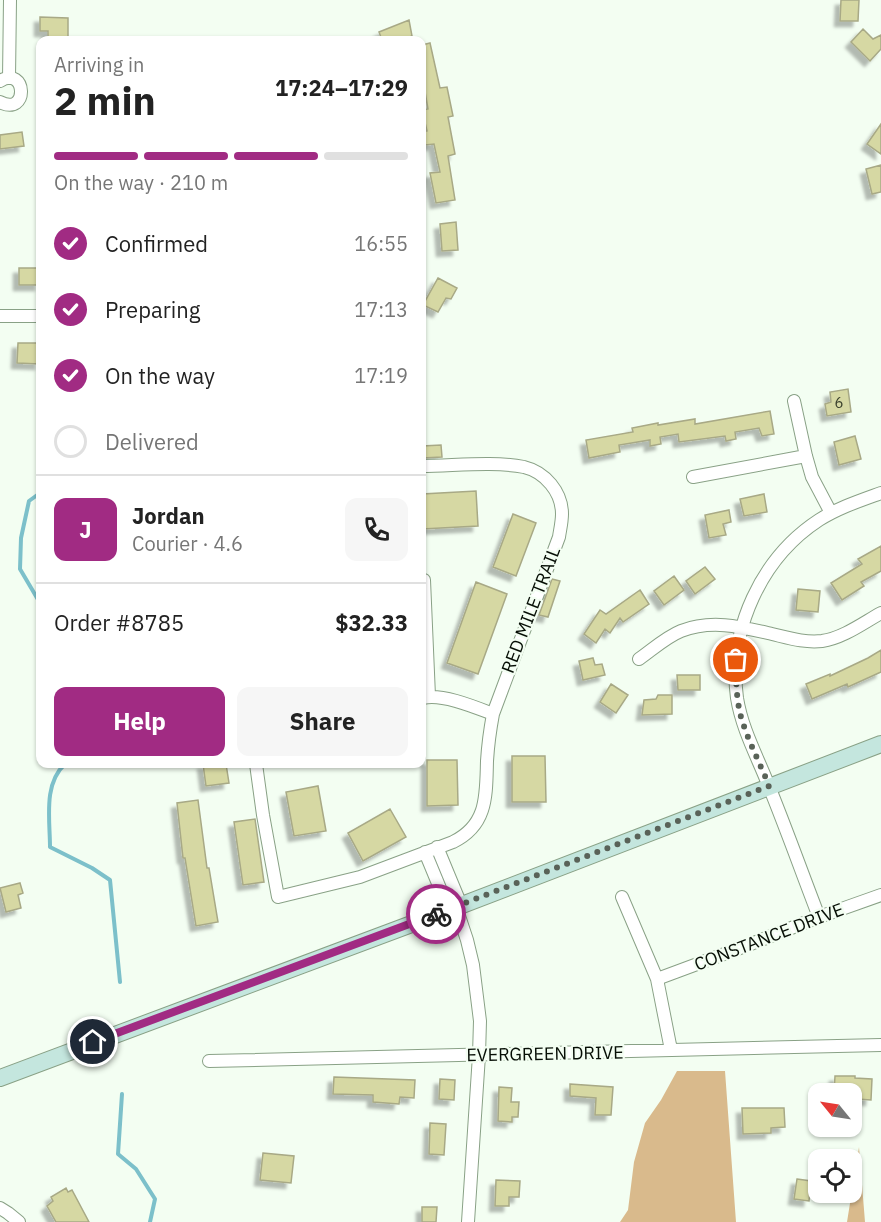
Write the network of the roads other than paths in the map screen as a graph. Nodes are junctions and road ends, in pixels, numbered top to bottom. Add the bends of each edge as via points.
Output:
1 (10, 0) edge
2 (5, 80) edge
3 (0, 102) edge
4 (0, 316) edge
5 (36, 316) edge
6 (794, 401) dead end
7 (806, 456) junction
8 (426, 466) edge
9 (693, 477) dead end
10 (881, 493) edge
11 (831, 513) junction
12 (881, 613) edge
13 (742, 627) junction
14 (639, 659) dead end
15 (426, 698) edge
16 (493, 714) junction
17 (881, 744) edge
18 (256, 768) edge
19 (769, 786) junction
20 (438, 847) junction
21 (425, 852) junction
22 (881, 895) edge
23 (622, 897) dead end
24 (456, 907) junction
25 (819, 917) junction
26 (657, 979) junction
27 (881, 1045) edge
28 (671, 1050) junction
29 (479, 1055) junction
30 (209, 1061) dead end
31 (0, 1078) edge
32 (0, 1208) edge
33 (19, 1222) edge
34 (468, 1222) edge

1 - 2 street
2 - 3 street via 18,82 22,94 13,104
4 - 5 street
6 - 7 street
7 - 9 street
7 - 11 street
8 - 16 street, RED MILE TRAIL via 523,467 545,478 560,499 559,537
10 - 11 street
11 - 13 street via 780,555 751,601
12 - 13 street via 822,641 797,640
13 - 14 street via 710,625 682,631
13 - 19 street via 736,660 737,699 745,730
15 - 16 street
16 - 20 street, RED MILE TRAIL via 483,812 461,838
17 - 19 main road
18 - 21 street, RED MILE TRAIL via 278,897 360,877
19 - 24 main road
19 - 25 street
20 - 21 street, RED MILE TRAIL
20 - 24 street
21 - 24 street
22 - 25 street, CONSTANCE DRIVE
23 - 26 street
24 - 29 street via 473,965 480,1021
24 - 31 main road
25 - 26 street, CONSTANCE DRIVE
26 - 28 street
27 - 28 street, EVERGREEN DRIVE
28 - 29 street, EVERGREEN DRIVE
29 - 30 street, EVERGREEN DRIVE
29 - 34 street
32 - 33 street

